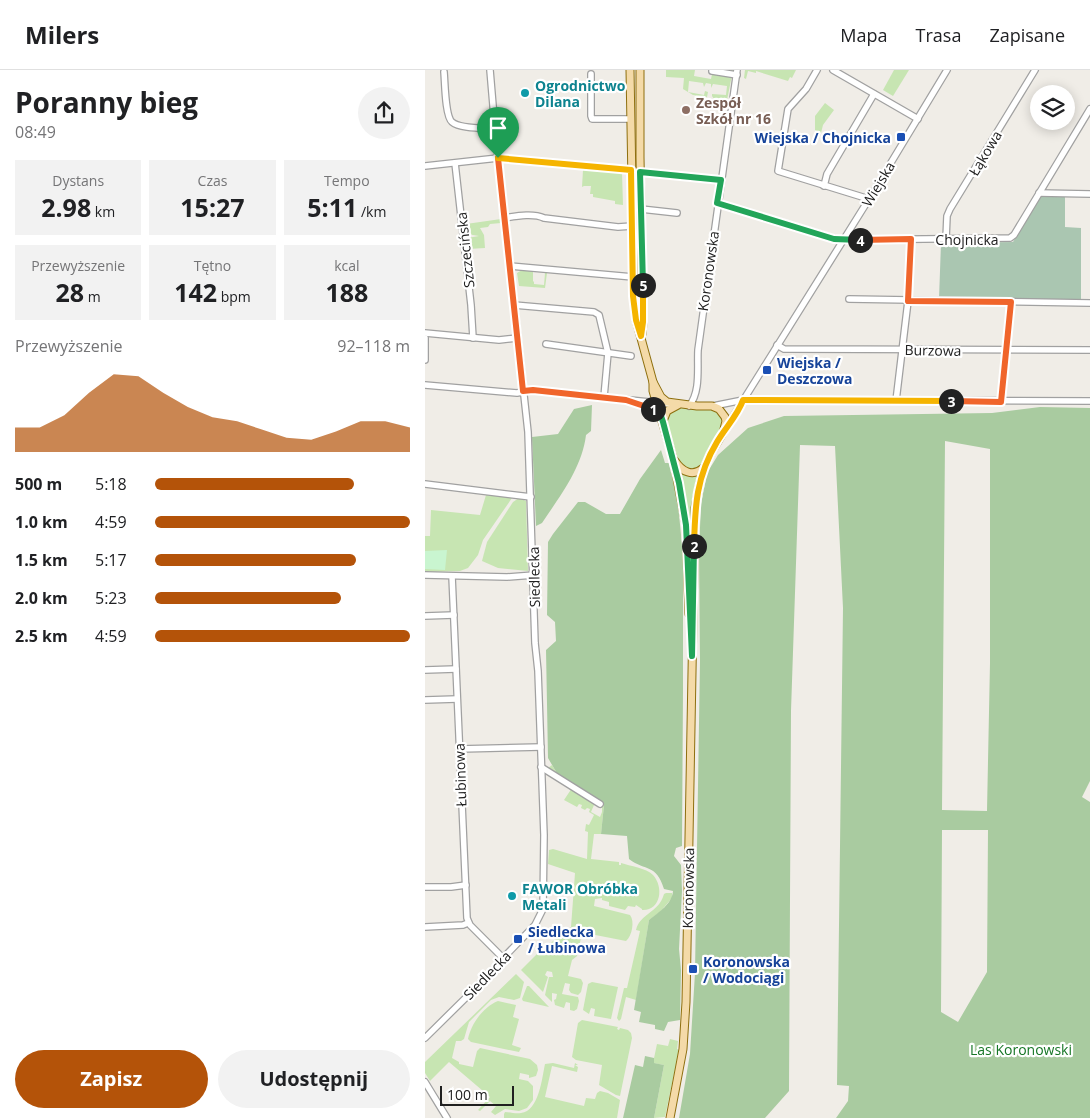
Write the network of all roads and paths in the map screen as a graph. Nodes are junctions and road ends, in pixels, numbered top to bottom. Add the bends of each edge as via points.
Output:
1 (490, 70) edge
2 (630, 70) edge
3 (640, 70) edge
4 (817, 70) edge
5 (833, 70) edge
6 (947, 70) edge
7 (1035, 70) edge
8 (712, 71) dead end
9 (444, 72) dead end
10 (737, 72) edge
11 (591, 74) dead end
12 (874, 94) junction
13 (1090, 109) edge
14 (630, 119) junction
15 (917, 119) junction
16 (495, 129) junction
17 (498, 158) junction
18 (455, 163) junction
19 (425, 166) edge
20 (631, 170) junction
21 (640, 172) junction
22 (721, 180) junction
23 (824, 186) junction
24 (1039, 193) junction
25 (1090, 194) edge
26 (869, 199) junction
27 (717, 203) junction
28 (641, 209) junction
29 (677, 213) dead end
30 (505, 218) junction
31 (632, 226) junction
32 (945, 238) junction
33 (911, 239) junction
34 (843, 240) junction
35 (510, 266) junction
36 (633, 277) junction
37 (849, 299) dead end
38 (908, 301) junction
39 (1011, 302) junction
40 (1090, 303) edge
41 (514, 305) junction
42 (425, 334) edge
43 (641, 336) junction
44 (425, 338) edge
45 (473, 338) junction
46 (517, 338) junction
47 (546, 344) dead end
48 (777, 345) junction
49 (902, 349) junction
50 (1006, 350) junction
51 (1090, 350) edge
52 (607, 352) junction
53 (631, 356) dead end
54 (425, 360) edge
55 (653, 382) junction
56 (425, 385) edge
57 (523, 391) junction
58 (604, 397) junction
59 (626, 400) junction
60 (743, 400) junction
61 (896, 401) junction
62 (1090, 401) edge
63 (1001, 402) junction
64 (656, 403) junction
65 (676, 404) junction
66 (689, 406) junction
67 (712, 406) junction
68 (660, 413) junction
69 (663, 422) junction
70 (723, 433) junction
71 (673, 458) junction
72 (704, 468) junction
73 (425, 484) edge
74 (531, 497) junction
75 (425, 575) edge
76 (534, 575) junction
77 (452, 576) junction
78 (454, 615) junction
79 (425, 616) edge
80 (692, 656) junction
81 (425, 670) edge
82 (456, 670) junction
83 (425, 700) edge
84 (457, 700) junction
85 (541, 747) junction
86 (459, 749) junction
87 (541, 767) junction
88 (600, 804) dead end
89 (466, 885) junction
90 (425, 887) edge
91 (468, 923) junction
92 (425, 928) edge
93 (504, 958) junction
94 (425, 1038) edge
95 (425, 1082) edge
96 (447, 1118) edge
97 (670, 1118) edge

1 - 16 street, Siedlecka
2 - 14 main road, Koronowska
3 - 21 main road
4 - 23 street via 788,109 778,171
5 - 12 street
6 - 15 street, Wiejska
7 - 32 street, Łąkowa via 947,216
8 - 10 street, Koronowska
9 - 16 street via 447,110 452,122
10 - 22 street, Koronowska
11 - 14 street via 592,119
12 - 15 street
12 - 23 street via 827,174
13 - 24 street, Chojnicka
14 - 20 main road, Koronowska
15 - 26 street, Wiejska
16 - 17 street, Siedlecka
17 - 18 street
17 - 20 street
17 - 30 street, Siedlecka
18 - 19 street
18 - 45 street, Szczecińska
20 - 31 main road, Koronowska
21 - 22 street
21 - 28 main road
22 - 27 street, Koronowska
23 - 26 street
24 - 25 street
24 - 32 street, Chojnicka via 1010,238
26 - 34 street, Wiejska
27 - 34 street, Chojnicka
27 - 66 street, Koronowska via 696,390
28 - 29 street
28 - 43 main road
30 - 31 street via 525,215
30 - 35 street, Siedlecka
31 - 36 main road, Koronowska
32 - 33 street, Chojnicka
33 - 34 street, Chojnicka
33 - 38 street
34 - 48 street, Wiejska
35 - 36 street
35 - 41 street, Siedlecka
36 - 43 main road, Koronowska via 636,320
37 - 38 street
38 - 39 street
38 - 49 street
39 - 40 street
39 - 50 street
41 - 46 street, Siedlecka
41 - 52 street via 600,312
42 - 45 street
43 - 55 main road, Koronowska
44 - 54 street
45 - 46 street
46 - 57 street, Siedlecka
47 - 52 street
48 - 49 street, Burzowa via 784,349
48 - 60 street, Wiejska
49 - 50 street, Burzowa
49 - 61 street
50 - 51 street, Burzowa
50 - 63 street
52 - 53 street
52 - 58 street
55 - 64 main road, Koronowska
55 - 65 main road via 663,399
56 - 57 street
57 - 58 street
57 - 74 street, Siedlecka
58 - 59 street
59 - 64 street
59 - 68 street
60 - 61 street
60 - 67 street
60 - 70 street, Koronowska
61 - 63 street
62 - 63 street
64 - 65 street
64 - 68 main road, Koronowska
65 - 66 main road
65 - 69 main road via 667,411
66 - 67 main road
67 - 70 main road via 725,417
68 - 69 main road, Koronowska
69 - 71 main road, Koronowska
70 - 72 main road, Koronowska
71 - 72 main road via 686,472 695,473
71 - 80 main road, Koronowska via 686,525
72 - 80 main road, Koronowska via 695,508
73 - 74 street
74 - 76 street, Siedlecka
75 - 77 street
76 - 77 street
76 - 85 street, Siedlecka
77 - 78 street, Łubinowa
78 - 79 street
78 - 82 street, Łubinowa
80 - 97 main road, Koronowska via 686,1002 683,1049
81 - 82 street
82 - 84 street, Łubinowa
83 - 84 street
84 - 86 street, Łubinowa
85 - 86 street
85 - 87 street, Siedlecka
86 - 89 street, Łubinowa
87 - 88 street
87 - 93 street, Siedlecka via 543,909 535,925
89 - 90 street
89 - 91 street, Łubinowa
91 - 92 street
91 - 93 street
93 - 94 street, Siedlecka
95 - 96 street

